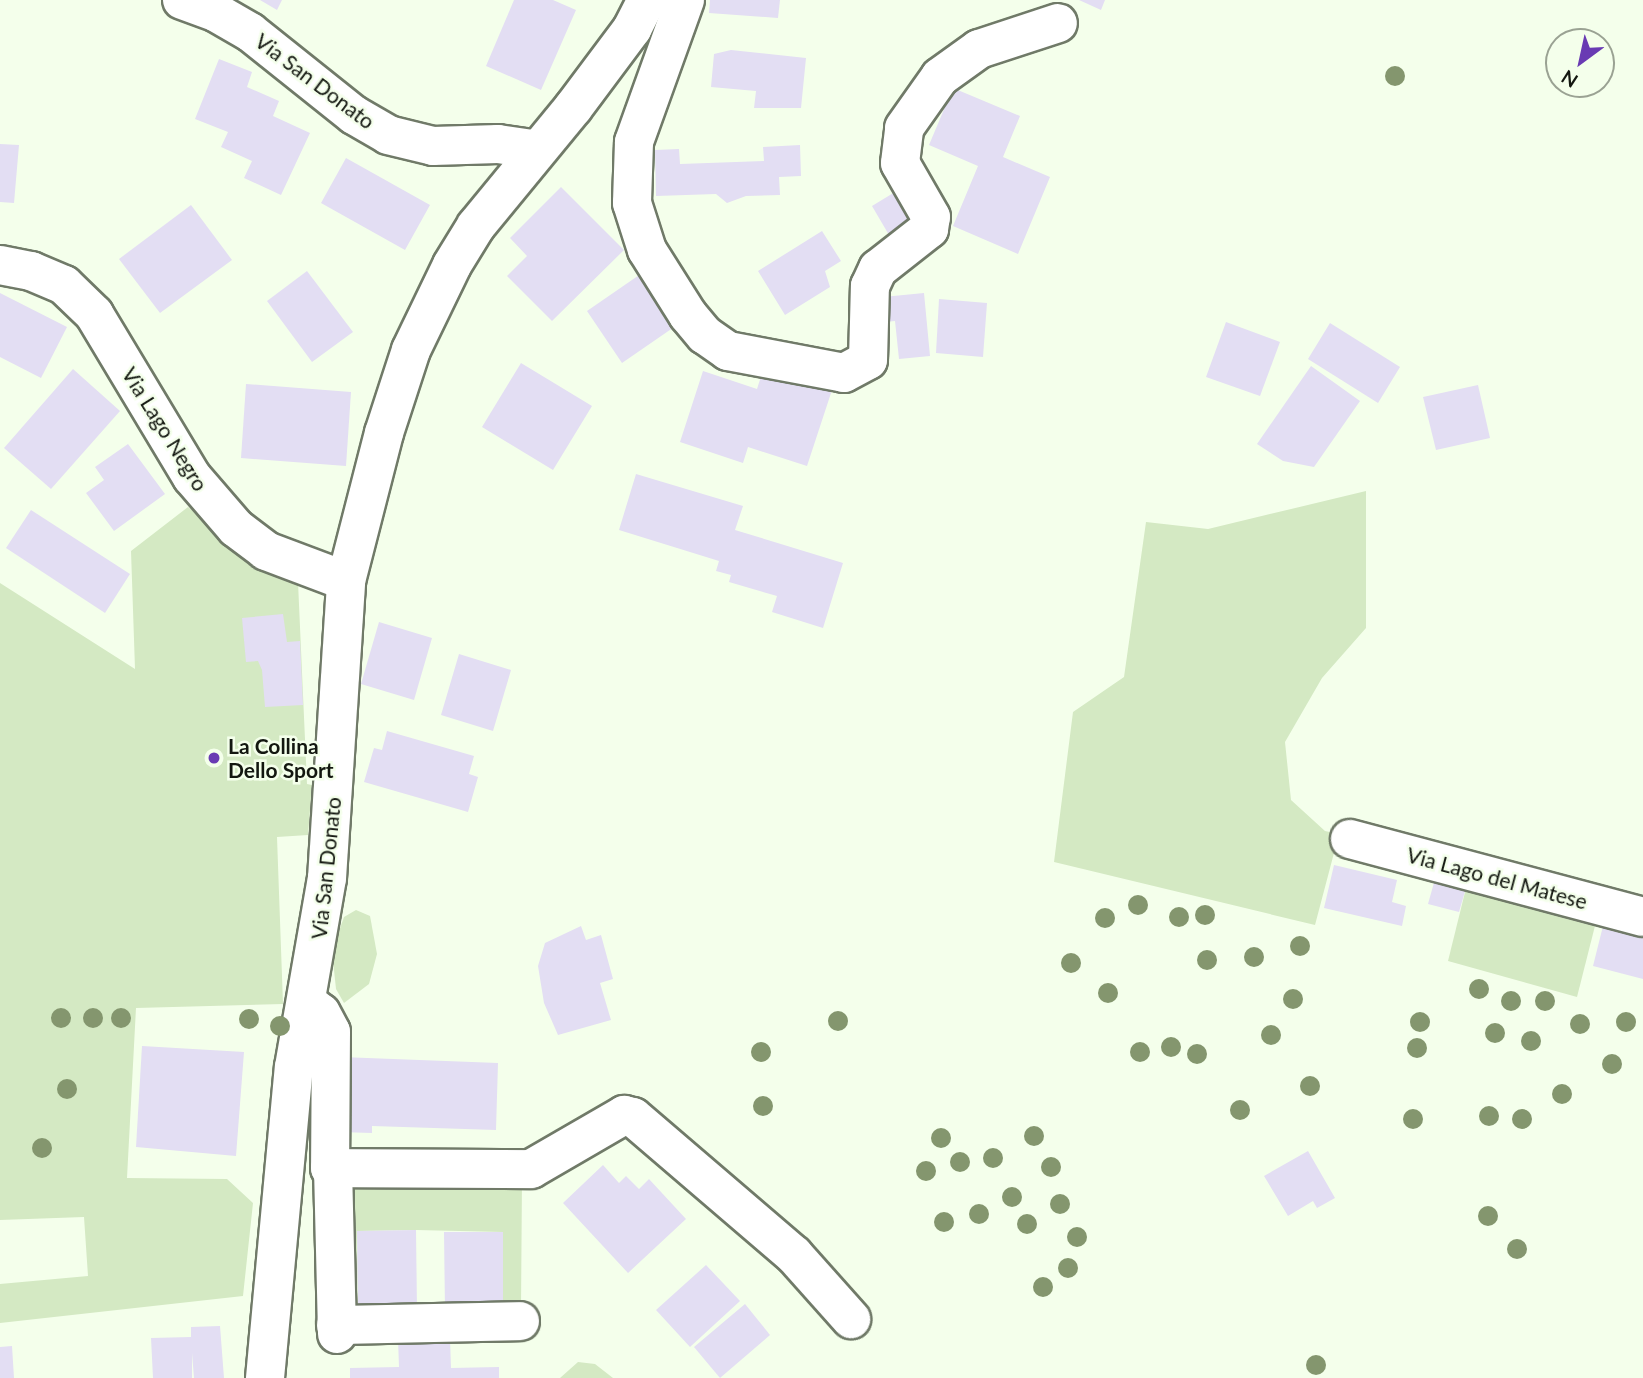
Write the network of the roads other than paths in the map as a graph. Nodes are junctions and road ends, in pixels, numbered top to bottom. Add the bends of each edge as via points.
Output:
1 (182, 0) edge
2 (647, 0) edge
3 (685, 0) edge
4 (1058, 23) dead end
5 (538, 150) junction
6 (0, 265) edge
7 (346, 581) junction
8 (1350, 839) dead end
9 (1643, 917) edge
10 (309, 1003) junction
11 (333, 1168) junction
12 (851, 1319) dead end
13 (520, 1321) dead end
14 (265, 1378) edge

1 - 5 street, Via San Donato via 250,32 354,115 388,135 433,146 498,144
2 - 5 street, Via San Donato via 632,29
3 - 4 street via 634,142 632,203 647,250 688,315 728,351 844,373 868,360 870,286 878,269 929,229 931,217 900,163 904,128 940,77 979,49
5 - 7 street, Via San Donato via 476,226 434,300 384,433
6 - 7 street, Via Lago Negro via 55,280 94,314 192,477 236,528 266,551
7 - 10 street, Via San Donato via 327,878
8 - 9 street, Via Lago del Matese
10 - 11 street via 321,1013 331,1032
10 - 14 street, Via San Donato via 294,1067
11 - 12 street via 531,1169 624,1115 633,1117 794,1255
11 - 13 street via 337,1330

